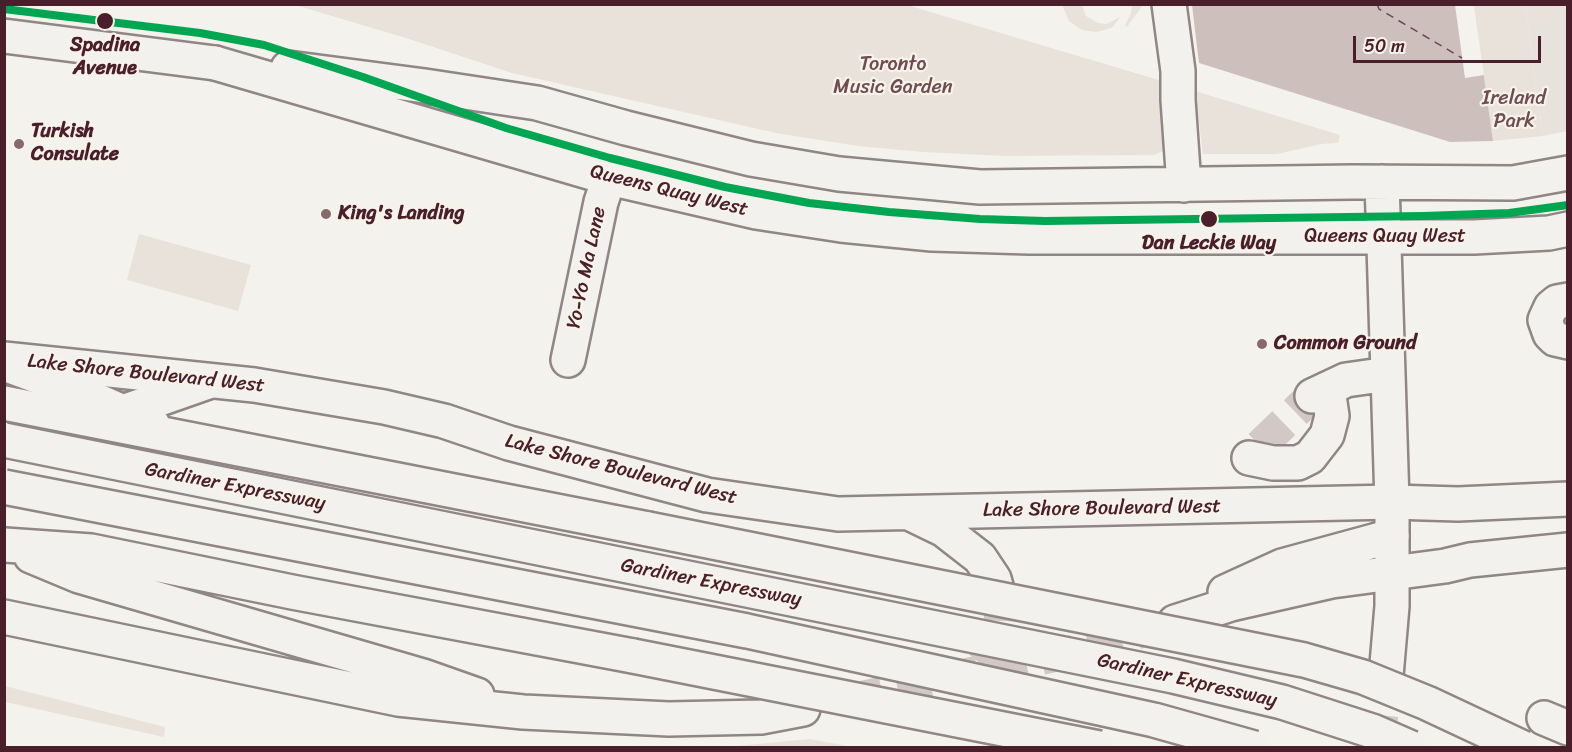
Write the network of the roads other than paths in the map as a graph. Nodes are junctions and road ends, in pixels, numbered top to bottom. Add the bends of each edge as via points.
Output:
1 (1169, 4) edge
2 (4, 36) edge
3 (215, 63) junction
4 (1568, 173) edge
5 (609, 178) junction
6 (1382, 182) junction
7 (1184, 185) junction
8 (1568, 229) edge
9 (1384, 237) junction
10 (1568, 300) edge
11 (1568, 342) edge
12 (4, 359) edge
13 (568, 360) dead end
14 (4, 364) edge
15 (1388, 374) junction
16 (211, 381) junction
17 (4, 403) edge
18 (110, 416) junction
19 (4, 441) edge
20 (1245, 454) dead end
21 (4, 487) edge
22 (1568, 499) edge
23 (1392, 502) junction
24 (908, 513) junction
25 (1392, 536) junction
26 (5, 545) edge
27 (1568, 550) edge
28 (1392, 574) junction
29 (996, 586) tunnel mouth
30 (4, 617) edge
31 (1386, 676) tunnel mouth
32 (802, 709) dead end
33 (523, 712) junction
34 (1100, 747) edge
35 (1254, 747) edge
36 (1412, 747) edge
37 (1523, 747) edge

1 - 7 main road via 1178,71
2 - 3 main road, Queens Quay West
3 - 5 main road, Queens Quay West
3 - 7 main road, Queens Quay West via 248,63 501,97 751,159 839,174 980,187
4 - 6 main road, Queens Quay West via 1513,183
5 - 9 main road, Queens Quay West via 756,212 932,234
5 - 13 main road, Yo-Yo Ma Lane
6 - 7 main road, Queens Quay West
6 - 9 main road
8 - 9 main road, Queens Quay West via 1474,237
9 - 15 main road
10 - 11 main road via 1551,307 1545,320 1555,339
12 - 16 main road, Lake Shore Boulevard West
14 - 18 main road via 69,388
15 - 20 main road via 1346,380 1320,393 1332,416 1327,435 1310,457 1298,463 1273,463
15 - 23 main road
16 - 18 main road
16 - 24 main road, Lake Shore Boulevard West via 384,407 707,495 838,514
17 - 18 main road
18 - 37 main road, bridge via 185,438 1304,660 1417,698
19 - 36 main road, Gardiner Expressway, bridge via 1173,676 1282,702
21 - 35 main road, Gardiner Expressway, bridge via 747,631 1154,720
22 - 23 main road, Lake Shore Boulevard West via 1458,504
23 - 24 main road, Lake Shore Boulevard West
23 - 25 main road
24 - 29 main road via 944,530 980,558
25 - 28 main road
25 - 28 main road via 1282,566 1237,585 1175,622 1231,604 1332,581
26 - 33 main road via 79,576 423,676
26 - 34 main road, bridge via 91,551
27 - 28 main road via 1470,560
28 - 31 main road
30 - 33 main road via 398,699
32 - 33 main road via 761,717 669,719

